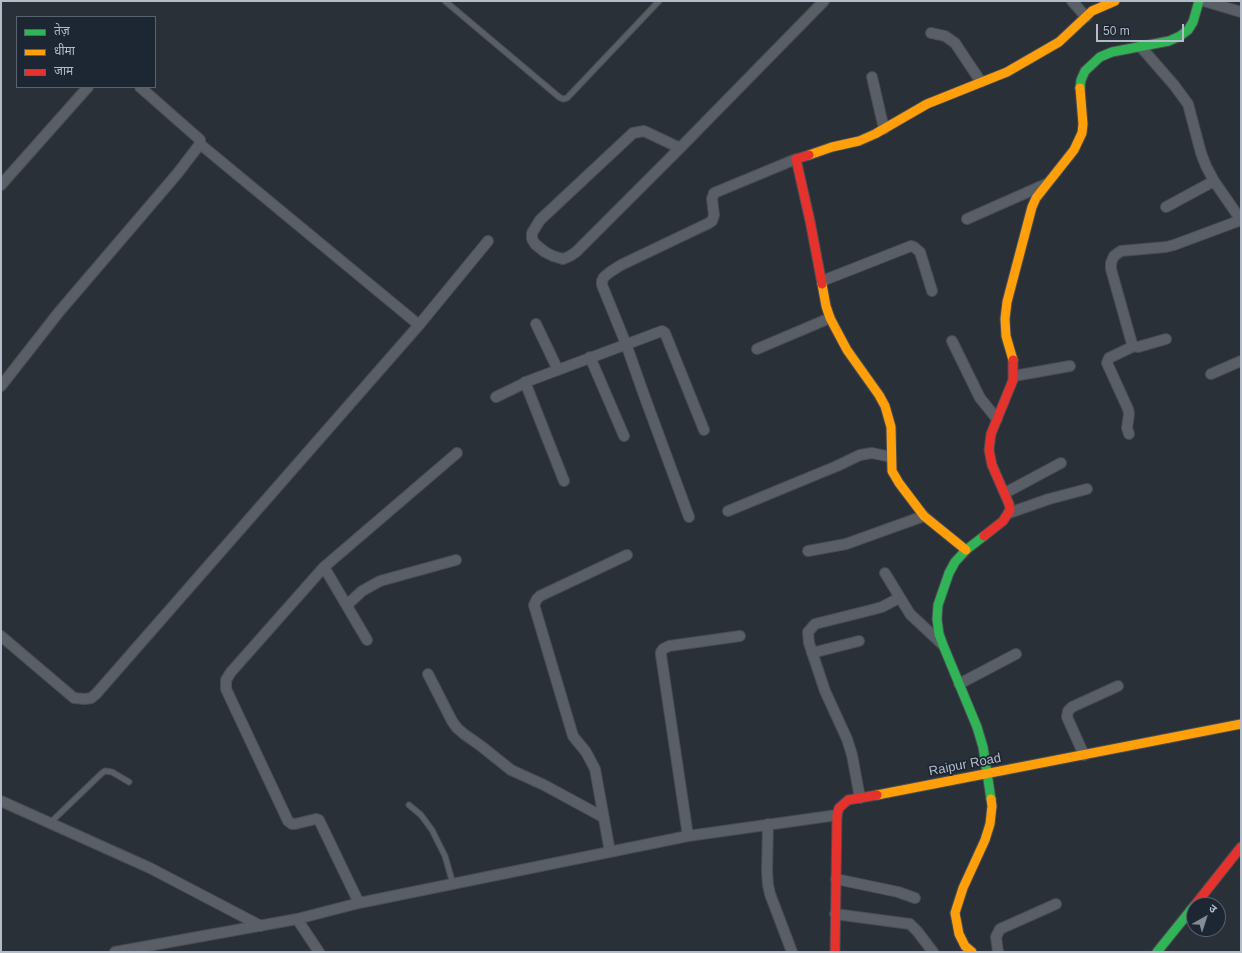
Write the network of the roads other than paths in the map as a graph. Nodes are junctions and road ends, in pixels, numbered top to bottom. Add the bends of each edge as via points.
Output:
1 (445, 1) edge
2 (659, 1) edge
3 (824, 1) edge
4 (1072, 1) edge
5 (1115, 1) edge
6 (1199, 1) edge
7 (1204, 1) edge
8 (1241, 12) edge
9 (1086, 16) junction
10 (931, 33) dead end
11 (1140, 46) junction
12 (872, 78) dead end
13 (981, 82) junction
14 (87, 88) edge
15 (141, 88) edge
16 (884, 128) junction
17 (200, 144) junction
18 (680, 148) junction
19 (796, 159) junction
20 (1214, 181) junction
21 (1049, 183) junction
22 (1, 185) edge
23 (1166, 207) dead end
24 (967, 219) dead end
25 (1241, 220) edge
26 (488, 242) dead end
27 (822, 281) junction
28 (932, 291) dead end
29 (830, 318) junction
30 (536, 324) dead end
31 (419, 325) junction
32 (1166, 339) dead end
33 (952, 341) dead end
34 (626, 344) junction
35 (1134, 346) junction
36 (757, 349) dead end
37 (590, 358) junction
38 (1241, 361) edge
39 (1070, 366) dead end
40 (558, 370) junction
41 (1211, 374) dead end
42 (1014, 376) junction
43 (525, 382) junction
44 (1, 386) edge
45 (496, 397) dead end
46 (998, 419) junction
47 (704, 430) dead end
48 (1129, 434) dead end
49 (624, 436) dead end
50 (457, 453) dead end
51 (890, 457) junction
52 (1061, 463) dead end
53 (564, 481) dead end
54 (1087, 489) dead end
55 (1005, 493) junction
56 (728, 511) dead end
57 (1009, 513) junction
58 (924, 516) junction
59 (689, 517) dead end
60 (966, 550) junction
61 (808, 551) dead end
62 (627, 555) dead end
63 (456, 560) dead end
64 (324, 567) junction
65 (884, 573) dead end
66 (899, 598) junction
67 (348, 605) junction
68 (1, 636) edge
69 (740, 636) dead end
70 (367, 640) dead end
71 (859, 641) dead end
72 (943, 645) junction
73 (812, 653) junction
74 (1016, 654) dead end
75 (428, 674) dead end
76 (960, 684) junction
77 (1118, 686) dead end
78 (1241, 724) edge
79 (1084, 755) junction
80 (987, 774) junction
81 (129, 782) dead end
82 (860, 798) junction
83 (1, 801) edge
84 (410, 805) dead end
85 (837, 815) junction
86 (604, 817) junction
87 (50, 823) junction
88 (768, 824) junction
89 (688, 836) junction
90 (1241, 847) edge
91 (610, 852) junction
92 (836, 879) junction
93 (453, 884) junction
94 (1200, 897) edge
95 (915, 898) dead end
96 (359, 904) junction
97 (1056, 904) dead end
98 (835, 914) junction
99 (1186, 915) edge
100 (297, 919) junction
101 (261, 926) junction
102 (115, 952) edge
103 (319, 952) edge
104 (792, 952) edge
105 (835, 952) edge
106 (933, 952) edge
107 (972, 952) edge
108 (998, 952) edge
109 (1157, 952) edge

1 - 2 lane via 563,99 567,98
3 - 18 street
4 - 9 street
5 - 9 street via 1097,8
6 - 11 street via 1188,30 1168,41
7 - 8 street
9 - 13 street via 1060,42 1007,72
10 - 13 street via 945,36 955,43
11 - 20 street via 1188,104 1200,153
11 - 21 street via 1100,57 1085,71 1079,92 1082,133 1074,150
12 - 16 street
13 - 16 street via 927,104
14 - 22 street
15 - 17 street via 198,138
16 - 19 street via 859,141
17 - 31 street
17 - 44 street via 59,312
18 - 18 street via 570,256 563,259 553,256 535,244 532,233 540,220 633,133 644,131
19 - 27 street
19 - 34 street via 714,193 714,215 709,223 621,265 604,277 602,286
20 - 23 street
20 - 25 street
21 - 24 street
21 - 42 street via 1032,207 1007,302 1006,336 1014,363
25 - 35 street via 1174,246 1120,251 1116,254 1111,260 1111,269 1130,341
26 - 31 street
27 - 28 street via 911,246 922,256
27 - 29 street
29 - 36 street
29 - 51 street via 846,350 885,406 891,427
30 - 40 street
31 - 68 street via 91,698 74,698
32 - 35 street
33 - 46 street via 980,398
34 - 37 street
34 - 47 street via 661,331 665,332
34 - 59 street
35 - 48 street via 1109,358 1107,363 1128,409
37 - 40 street
37 - 49 street
38 - 41 street
39 - 42 street
40 - 43 street
42 - 46 street
43 - 45 street
43 - 53 street
46 - 55 street via 991,434 989,450 992,464
50 - 64 street
51 - 56 street via 872,453 860,455
51 - 58 street via 895,477
52 - 55 street
54 - 57 street
55 - 57 street via 1010,507
57 - 60 street via 1003,521
58 - 60 street
58 - 61 street via 846,544
60 - 72 street via 952,567 938,606 937,619
62 - 86 street via 540,596 534,605 573,736 595,769
63 - 67 street via 380,581 362,591
64 - 67 street
64 - 96 street via 227,676 225,684 288,821 295,824 320,820
65 - 66 street
66 - 72 street via 910,614
66 - 73 street via 882,607 815,624 808,632
67 - 70 street
69 - 89 street via 669,646 661,652
71 - 73 street
72 - 76 street
73 - 82 street via 847,739
74 - 76 street
75 - 86 street via 452,721 464,734 511,770
76 - 80 street via 983,747
77 - 79 street via 1068,711 1069,722
78 - 79 street, Raipur Road
79 - 80 street, Raipur Road
80 - 82 street, Raipur Road
80 - 107 street via 992,806 990,824 955,913 959,934 965,946
81 - 87 lane via 112,772 102,773
82 - 85 street, Raipur Road via 842,804
83 - 87 street
84 - 93 lane via 432,830 445,856
85 - 88 street
85 - 92 street
86 - 91 street
87 - 101 street via 150,868
88 - 89 street
88 - 104 street via 768,885
89 - 91 street
90 - 94 street
91 - 93 street
92 - 95 street
92 - 98 street
93 - 96 street
96 - 100 street
97 - 108 street via 1000,929 996,937
98 - 105 street
98 - 106 street via 910,924
99 - 109 street
100 - 101 street
100 - 103 street
101 - 102 street

